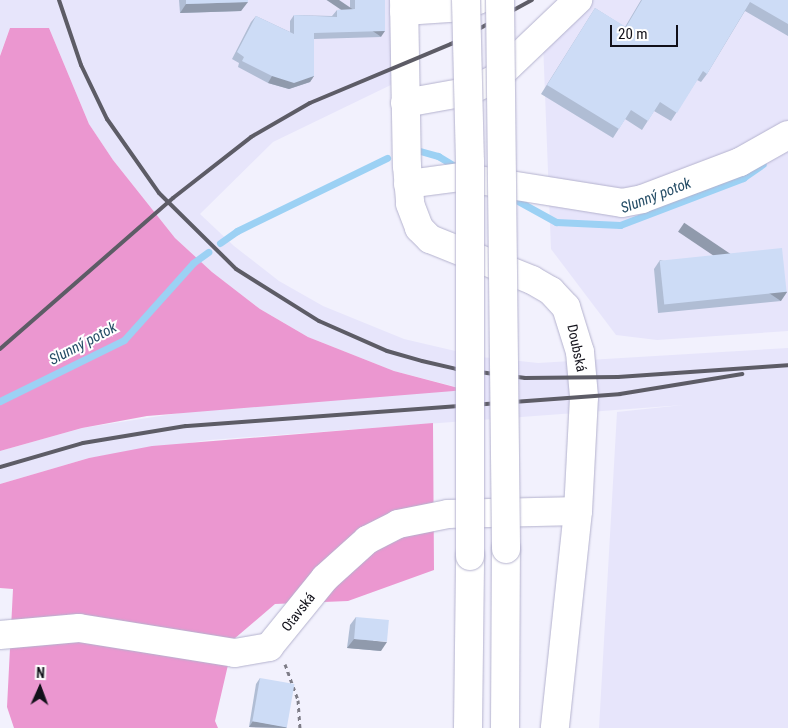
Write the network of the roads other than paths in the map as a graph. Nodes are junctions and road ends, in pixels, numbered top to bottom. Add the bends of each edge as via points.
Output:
1 (466, 0) edge
2 (478, 0) edge
3 (500, 0) edge
4 (578, 0) edge
5 (404, 5) edge
6 (405, 103) junction
7 (788, 135) edge
8 (408, 184) junction
9 (578, 511) junction
10 (0, 635) edge
11 (470, 642) junction
12 (454, 728) edge
13 (468, 728) edge
14 (505, 728) edge
15 (555, 728) edge

1 - 11 main road, bridge via 470,162
2 - 5 main road via 449,8
3 - 14 main road, bridge
4 - 6 main road via 495,79 466,92
5 - 6 main road, Doubská
6 - 8 main road, Doubská
7 - 8 main road, bridge via 740,162 642,199 602,201 460,177
8 - 9 main road, Doubská via 410,204 419,228 430,239 532,280 550,291 566,307 580,352 583,378
9 - 10 main road, Otavská via 448,514 398,524 367,540 325,578 269,646 235,652 79,628
9 - 15 main road, Doubská
11 - 12 main road
11 - 13 main road

